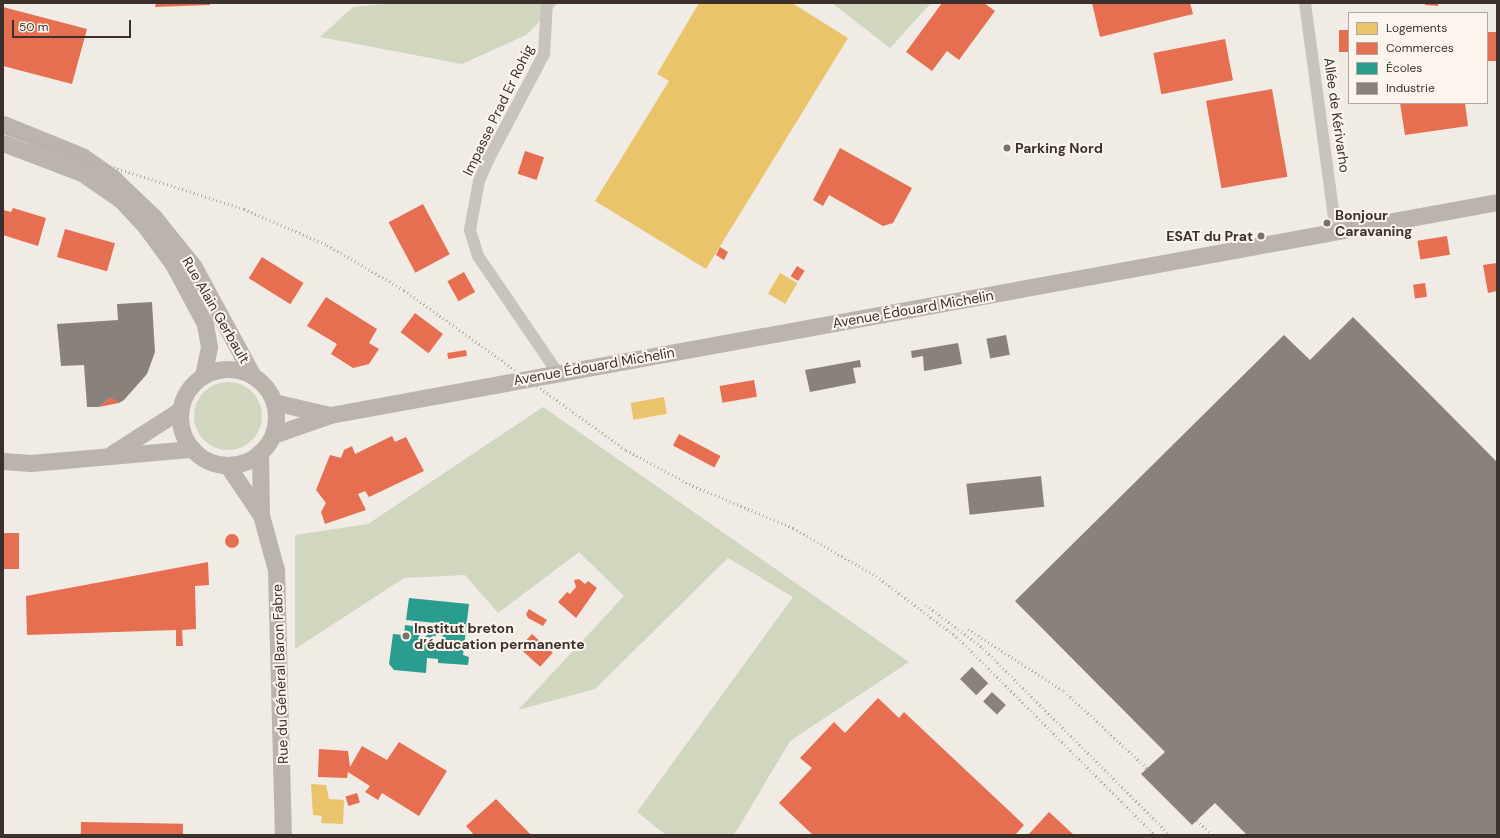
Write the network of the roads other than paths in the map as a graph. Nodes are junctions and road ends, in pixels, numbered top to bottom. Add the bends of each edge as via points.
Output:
1 (547, 3) edge
2 (1305, 3) edge
3 (3, 124) edge
4 (3, 143) edge
5 (1497, 202) edge
6 (1336, 232) junction
7 (557, 372) junction
8 (202, 376) junction
9 (253, 376) junction
10 (274, 402) junction
11 (180, 410) junction
12 (330, 415) junction
13 (273, 435) junction
14 (192, 449) junction
15 (260, 452) junction
16 (111, 455) junction
17 (3, 461) edge
18 (227, 465) junction
19 (261, 515) junction
20 (283, 835) edge

1 - 7 street, Impasse Prad Er Rohig via 544,54 479,181 470,230 478,256
2 - 6 street, Allée de Kérivarho
3 - 9 main road, Rue Alain Gerbault via 82,156 113,178 154,217 194,267
4 - 8 main road, Rue Alain Gerbault via 82,174 121,200 145,226 173,264 205,324 209,347
5 - 6 main road, Avenue Édouard Michelin
6 - 7 main road, Avenue Édouard Michelin
7 - 12 main road, Avenue Édouard Michelin
8 - 9 main road via 228,369
8 - 11 main road via 188,390
9 - 10 main road
10 - 12 main road, Avenue Édouard Michelin
10 - 13 main road via 276,418
11 - 14 main road via 180,424
11 - 16 main road
12 - 13 main road, Avenue Édouard Michelin
13 - 15 main road
14 - 16 main road
14 - 18 main road via 208,460
15 - 18 main road via 239,464
15 - 19 main road, Rue du Général Baron Fabre
16 - 17 main road via 31,463
18 - 19 main road, Rue du Général Baron Fabre
19 - 20 main road, Rue du Général Baron Fabre via 276,570

